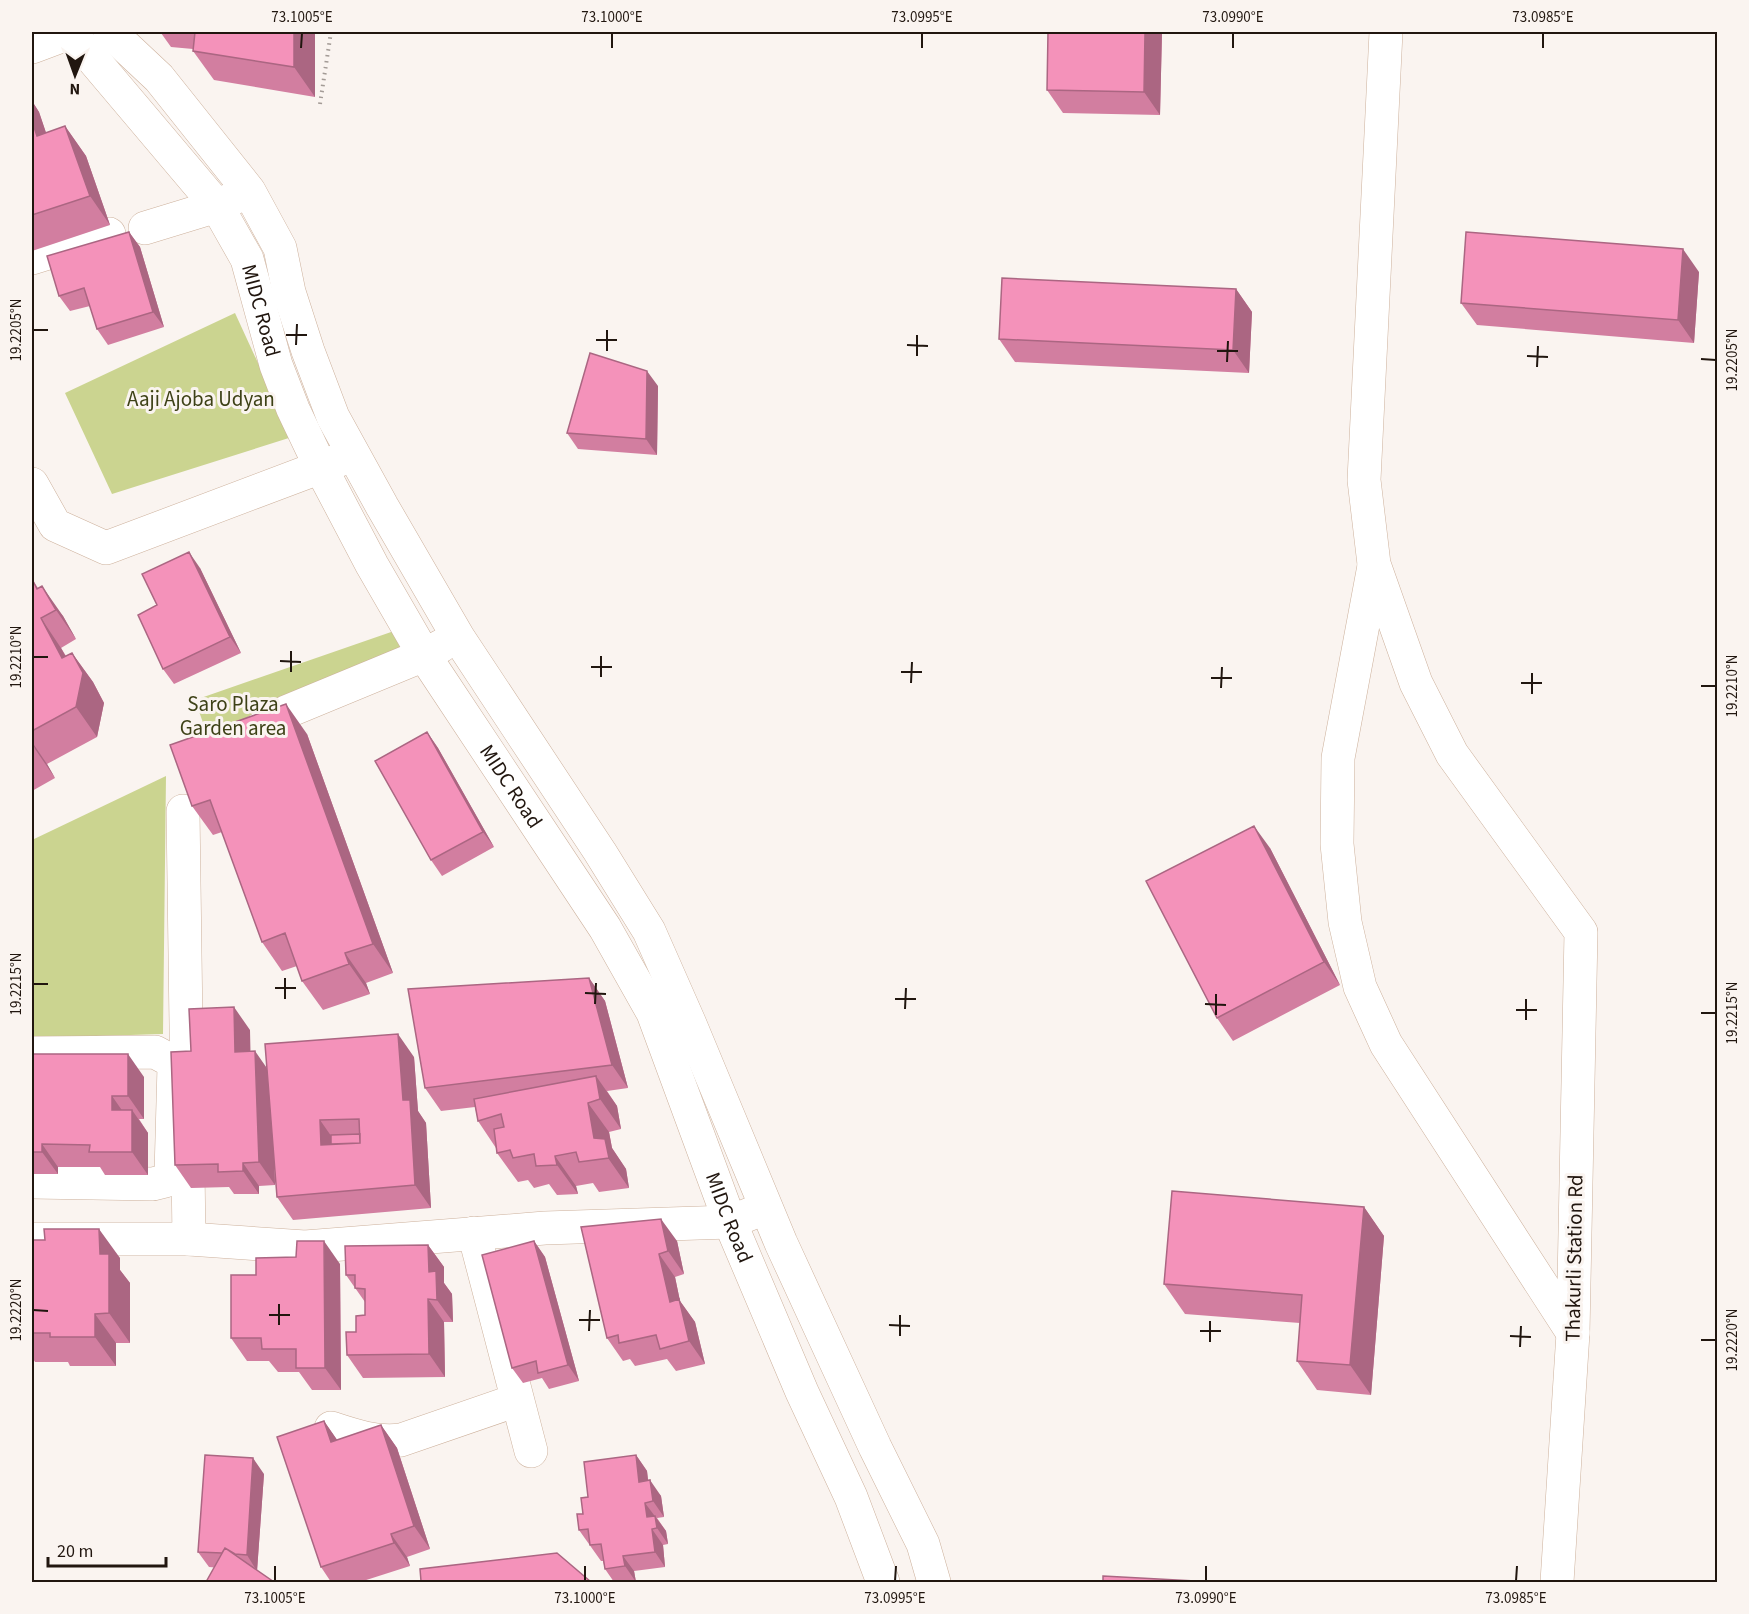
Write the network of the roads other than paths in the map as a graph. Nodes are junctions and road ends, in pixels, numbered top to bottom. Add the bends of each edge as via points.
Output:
1 (71, 32) edge
2 (110, 32) edge
3 (1386, 32) edge
4 (32, 46) edge
5 (249, 191) junction
6 (217, 206) junction
7 (145, 228) dead end
8 (110, 234) dead end
9 (32, 258) edge
10 (354, 454) junction
11 (321, 468) junction
12 (32, 484) edge
13 (1374, 564) junction
14 (458, 637) junction
15 (424, 655) junction
16 (231, 748) edge
17 (183, 811) edge
18 (649, 931) junction
19 (616, 946) junction
20 (32, 1053) edge
21 (715, 1083) junction
22 (684, 1095) junction
23 (32, 1182) edge
24 (767, 1208) junction
25 (730, 1222) junction
26 (474, 1233) junction
27 (32, 1239) edge
28 (189, 1239) junction
29 (1573, 1334) junction
30 (844, 1379) junction
31 (802, 1392) junction
32 (518, 1400) junction
33 (331, 1428) dead end
34 (531, 1450) dead end
35 (914, 1524) junction
36 (865, 1536) junction
37 (883, 1582) edge
38 (934, 1582) edge
39 (1557, 1582) edge

1 - 4 street
1 - 6 street, MIDC Road
2 - 5 street via 159,78
3 - 13 street via 1364,480
5 - 6 street
5 - 10 street via 280,248 308,351 333,417
6 - 7 street
6 - 11 street, MIDC Road via 247,260 276,365
8 - 9 street
10 - 11 street
10 - 14 street
11 - 12 street via 106,548 55,525
11 - 15 street, MIDC Road
13 - 29 street, Thakurli Station Rd via 1416,683 1452,754 1581,932
13 - 29 street via 1338,758 1337,844 1345,922 1360,987 1386,1044
14 - 15 street
14 - 18 street
15 - 16 street via 286,712
15 - 19 street, MIDC Road
17 - 28 street
18 - 19 street
18 - 21 street
19 - 22 street, MIDC Road via 653,1013
20 - 23 street via 155,1052 174,1066 171,1173 165,1181 153,1185
21 - 22 street
21 - 24 street
22 - 25 street, MIDC Road
24 - 25 street
24 - 30 street
25 - 26 street
25 - 31 street, MIDC Road
26 - 28 street via 305,1247
26 - 32 street via 512,1262
27 - 28 street
29 - 39 street, Thakurli Station Rd
30 - 31 street
30 - 35 street
31 - 36 street, MIDC Road
32 - 33 street via 401,1440 363,1439
32 - 34 street
35 - 36 street
35 - 38 street
36 - 37 street, MIDC Road

